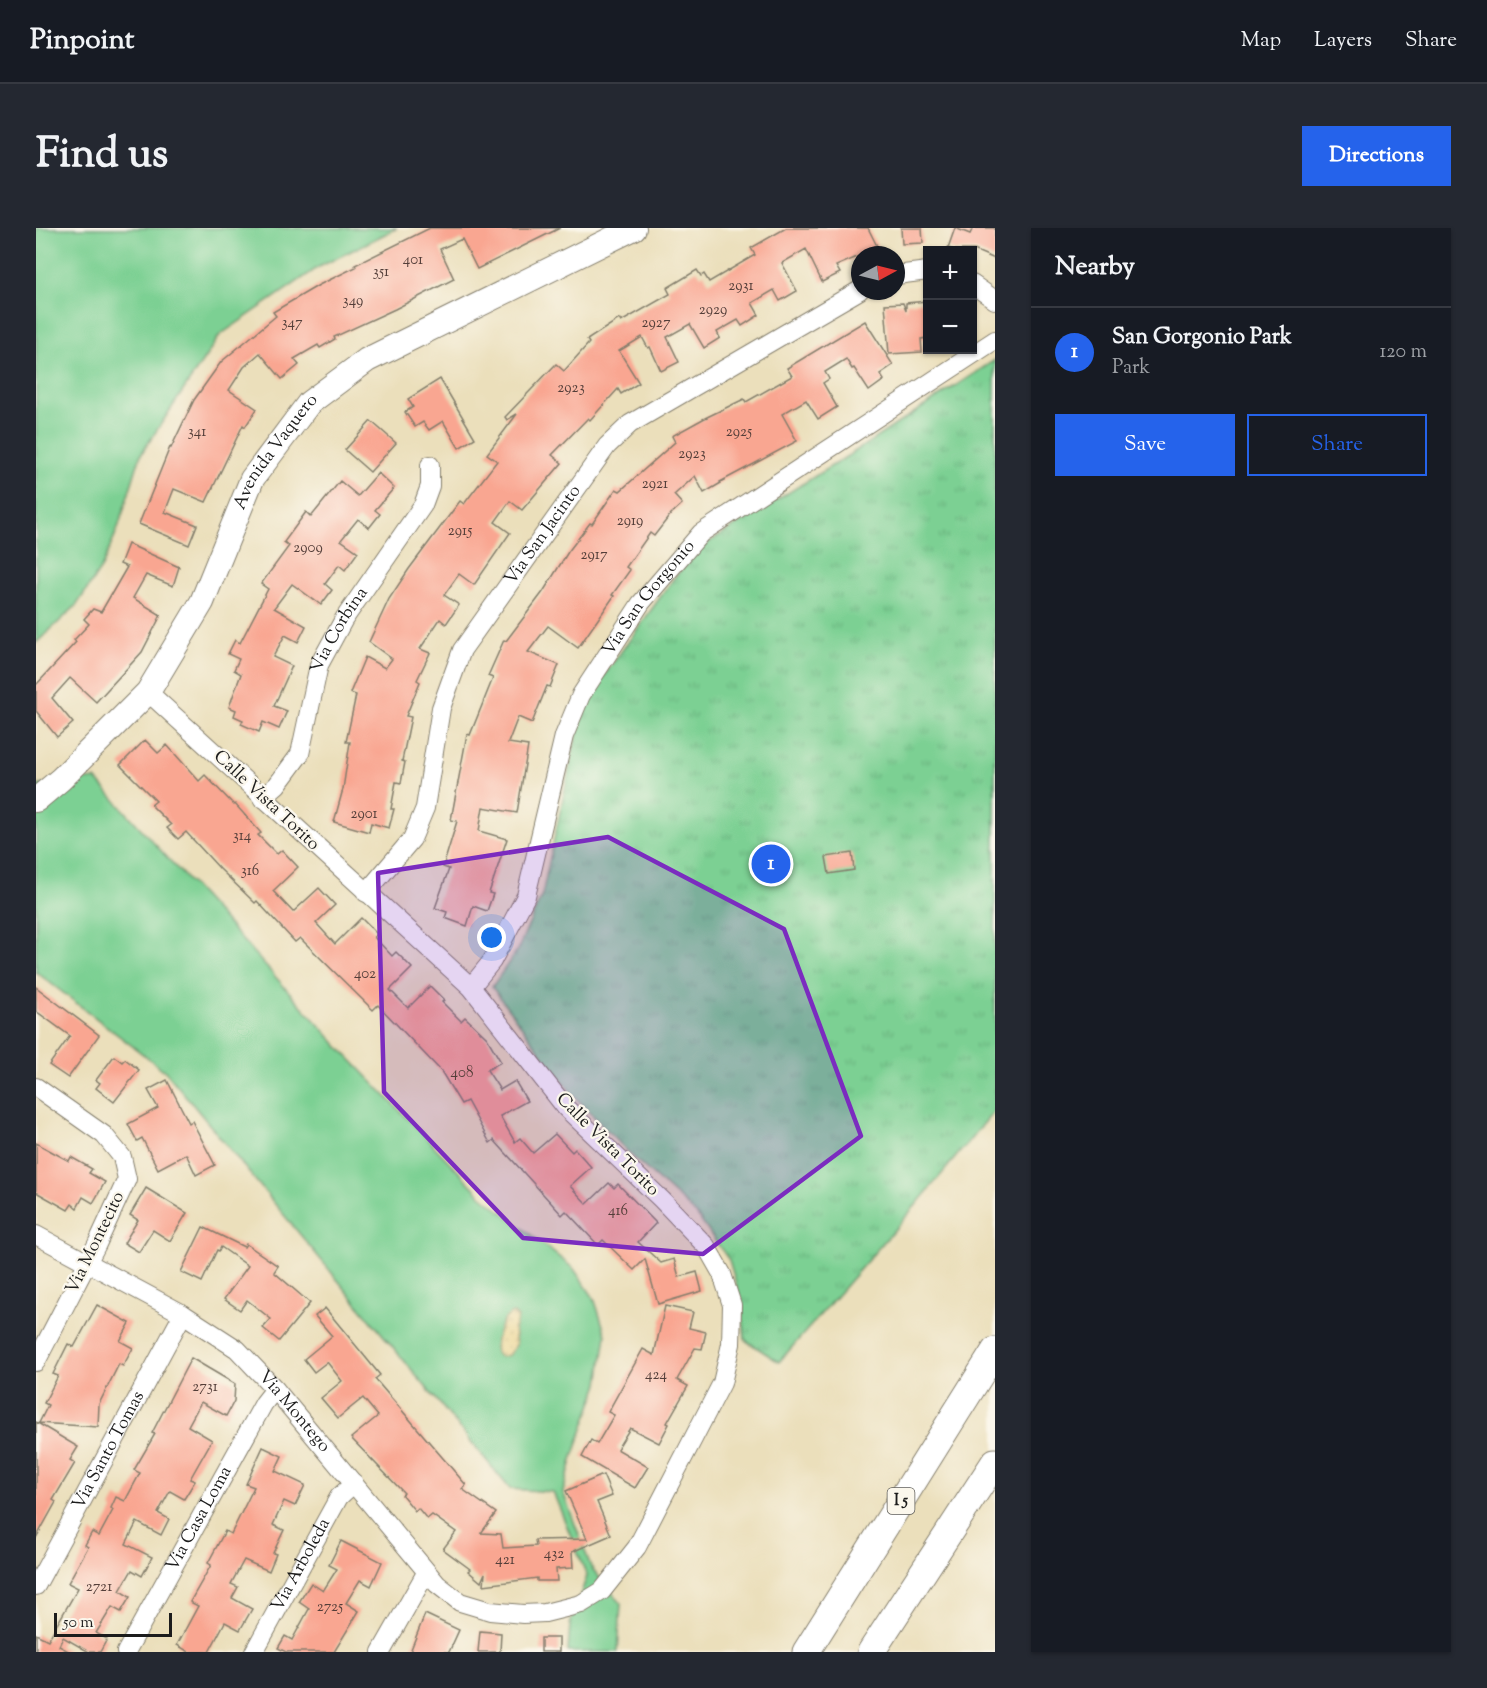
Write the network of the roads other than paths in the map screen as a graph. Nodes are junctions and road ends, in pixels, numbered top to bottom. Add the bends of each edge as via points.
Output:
1 (634, 228) edge
2 (923, 272) edge
3 (905, 274) edge
4 (977, 287) edge
5 (851, 295) edge
6 (995, 300) edge
7 (995, 340) edge
8 (430, 465) dead end
9 (148, 692) junction
10 (262, 798) junction
11 (36, 800) edge
12 (366, 893) junction
13 (471, 987) junction
14 (36, 1087) edge
15 (36, 1235) edge
16 (87, 1263) junction
17 (183, 1314) junction
18 (995, 1351) edge
19 (36, 1362) edge
20 (275, 1389) junction
21 (995, 1462) edge
22 (354, 1483) junction
23 (426, 1573) junction
24 (36, 1586) edge
25 (523, 1614) joint
26 (126, 1652) edge
27 (254, 1652) edge
28 (381, 1652) edge
29 (806, 1652) edge
30 (871, 1652) edge

1 - 9 main road, Avenida Vaquero via 367,360 309,403 252,479 202,602
2 - 3 street
4 - 6 street
5 - 12 street, Via San Jacinto via 630,424 608,446 462,650 441,708 425,808 412,839
7 - 13 street, Via San Gorgonio via 701,533 641,603 581,695 564,736 526,896 492,961
8 - 10 street, Via Corbina via 430,486 423,505 344,619 319,665 300,754
9 - 10 street, Calle Vista Torito
9 - 11 main road, Avenida Vaquero
10 - 12 street, Calle Vista Torito
12 - 13 street, Calle Vista Torito
13 - 25 street, Calle Vista Torito via 566,1108 706,1246 722,1274 732,1305 732,1344 722,1383 637,1547 602,1591 581,1604
14 - 16 street, Via Montecito via 105,1135 122,1157 127,1179
15 - 16 street, Via Montego
16 - 17 street, Via Montego
16 - 19 street, Via Montecito
17 - 20 street, Via Montego via 237,1349
17 - 24 street, Via Santo Tomas
18 - 29 highway, I 5
20 - 22 street, Via Montego
20 - 26 street, Via Casa Loma
21 - 30 highway
22 - 23 street, Via Montego
22 - 27 street, Via Arboleda via 339,1497
23 - 25 street, Via Montego via 460,1602 490,1611
23 - 28 street

